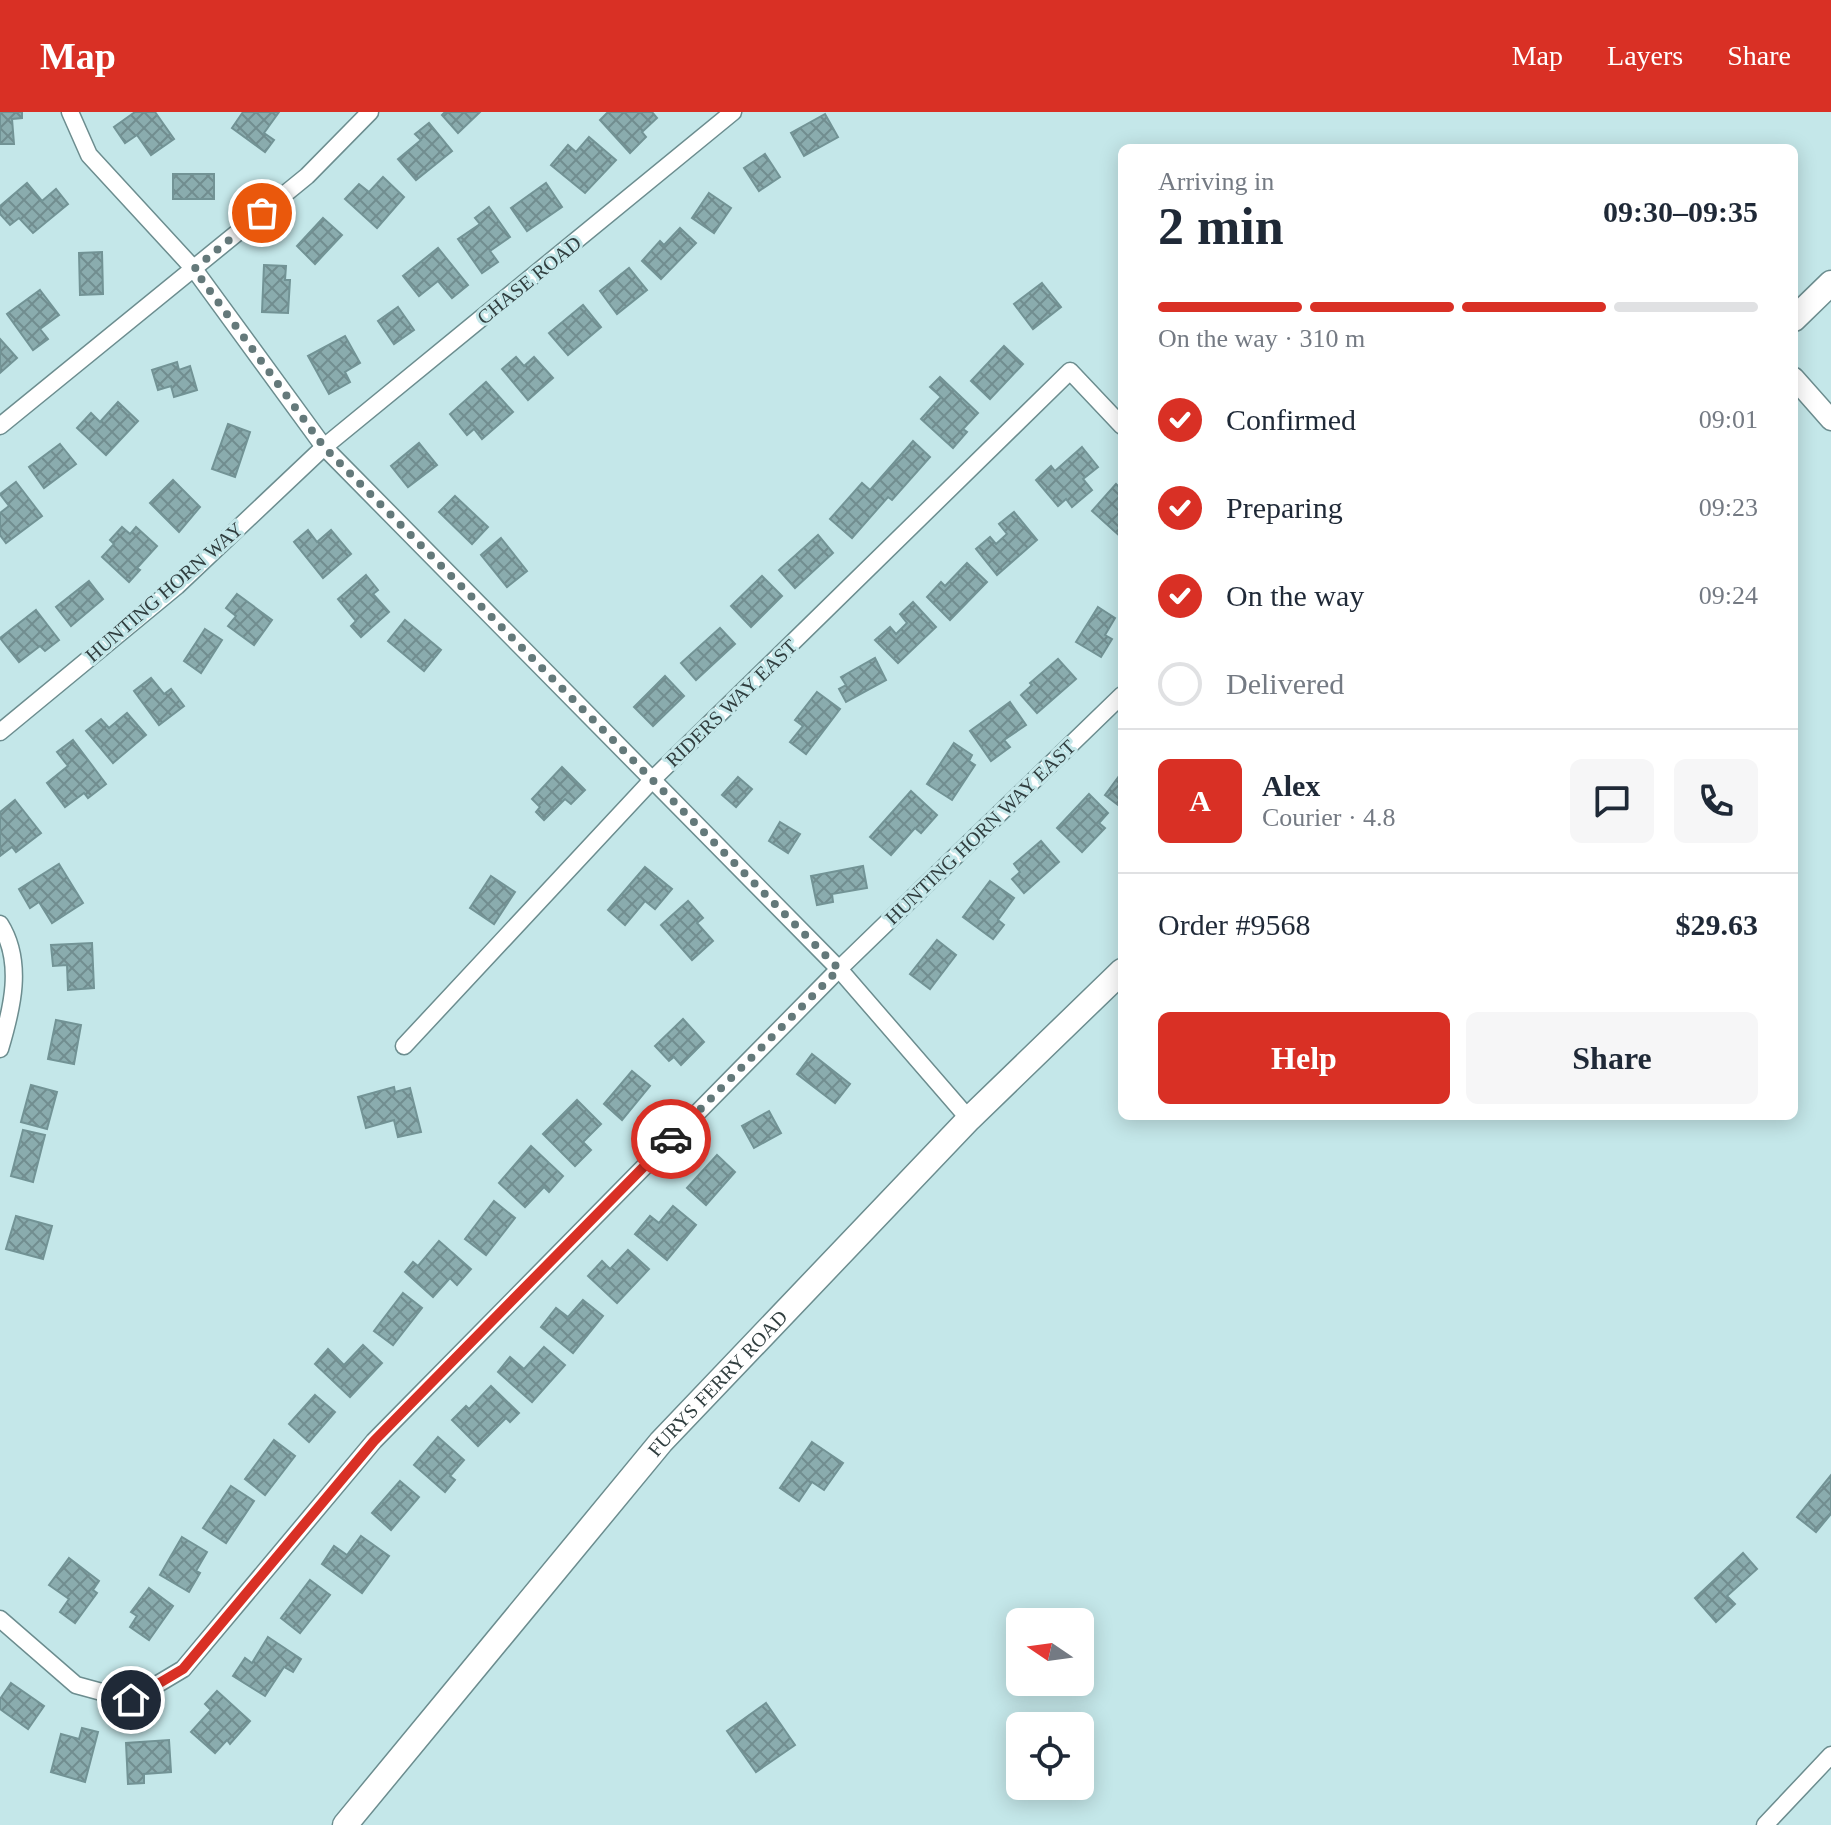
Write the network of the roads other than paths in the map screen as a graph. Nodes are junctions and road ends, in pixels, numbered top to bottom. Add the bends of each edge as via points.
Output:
1 (70, 112) edge
2 (370, 112) edge
3 (733, 112) edge
4 (194, 269) junction
5 (1831, 283) edge
6 (1798, 315) edge
7 (1798, 383) edge
8 (1831, 420) edge
9 (1118, 422) edge
10 (0, 426) edge
11 (324, 447) junction
12 (1118, 699) edge
13 (0, 732) edge
14 (653, 779) junction
15 (0, 924) edge
16 (839, 969) junction
17 (1118, 975) edge
18 (404, 1046) dead end
19 (0, 1049) edge
20 (969, 1119) junction
21 (0, 1619) edge
22 (1831, 1755) edge
23 (345, 1825) edge
24 (1765, 1825) edge

1 - 4 street via 89,155
2 - 4 street via 307,176
3 - 11 street, CHASE ROAD
4 - 10 street
4 - 11 street
5 - 6 main road
7 - 8 street
9 - 14 street, RIDERS WAY EAST via 1070,371
11 - 13 street, HUNTING HORN WAY via 177,586
11 - 14 street
12 - 16 street, HUNTING HORN WAY EAST
14 - 16 street
14 - 18 street, RIDERS WAY EAST
15 - 19 street via 8,936 15,976
16 - 20 street
16 - 21 street, HUNTING HORN WAY EAST via 374,1441 183,1669 131,1700 76,1685
17 - 20 main road, FURYS FERRY ROAD
20 - 23 main road, FURYS FERRY ROAD via 661,1442
22 - 24 street

